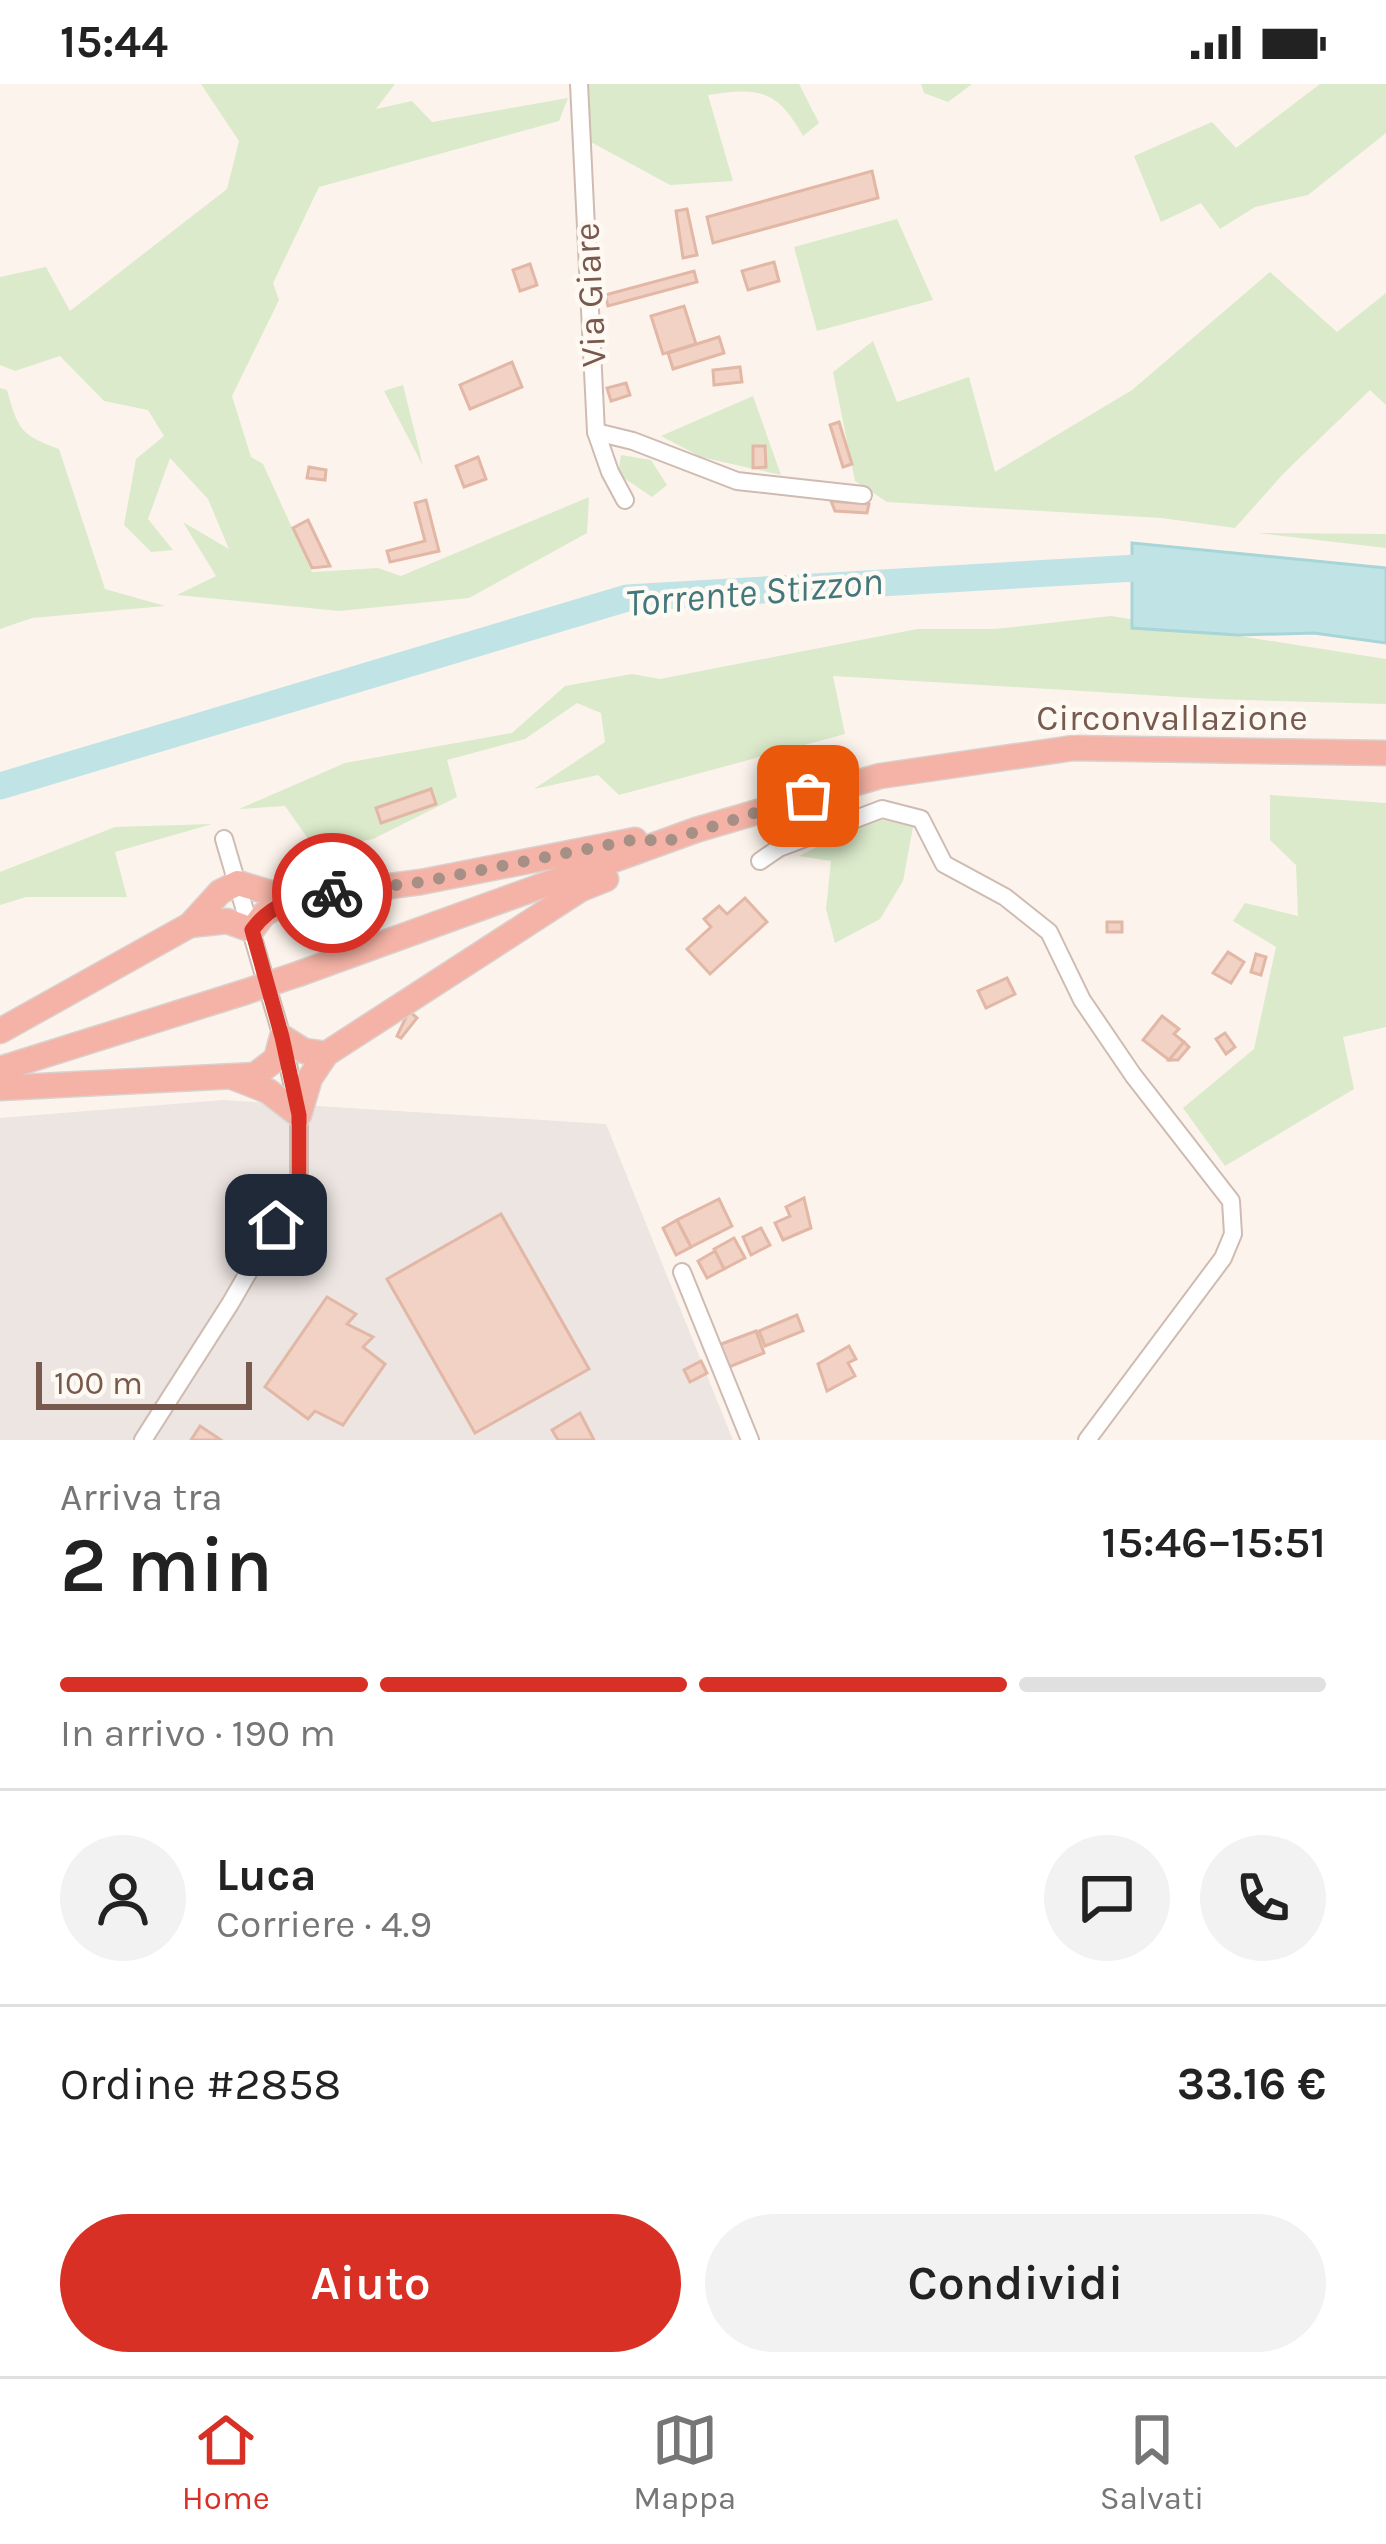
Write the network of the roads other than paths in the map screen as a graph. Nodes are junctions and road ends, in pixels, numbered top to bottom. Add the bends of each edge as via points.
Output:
1 (579, 84) edge
2 (596, 432) junction
3 (863, 495) dead end
4 (625, 500) dead end
5 (1386, 753) edge
6 (224, 838) dead end
7 (661, 843) junction
8 (760, 861) dead end
9 (238, 883) junction
10 (290, 899) junction
11 (190, 925) junction
12 (252, 930) junction
13 (0, 1031) edge
14 (282, 1037) junction
15 (326, 1054) junction
16 (0, 1069) edge
17 (235, 1078) junction
18 (0, 1088) edge
19 (299, 1115) junction
20 (682, 1272) dead end
21 (143, 1440) edge
22 (750, 1440) edge
23 (1087, 1440) edge

1 - 2 street, Via Giare
2 - 3 street via 737,481
2 - 4 street, Via Giare
5 - 7 highway, Circonvallazione via 1073,748 970,760 880,776
6 - 9 street
7 - 10 highway via 642,838
7 - 15 highway via 646,864 581,889
7 - 16 highway, Circonvallazione, bridge via 301,973
8 - 23 street via 882,809 921,819 944,864 1048,932 1132,1075 1232,1201 1233,1234 1222,1258
9 - 10 highway
9 - 11 highway
9 - 12 street
10 - 12 highway
11 - 12 highway via 227,921
11 - 13 highway
12 - 14 street
14 - 15 highway
14 - 17 highway via 266,1069
14 - 19 street
15 - 19 highway
17 - 18 highway
17 - 19 highway via 268,1090
19 - 21 street via 299,1185
20 - 22 street

